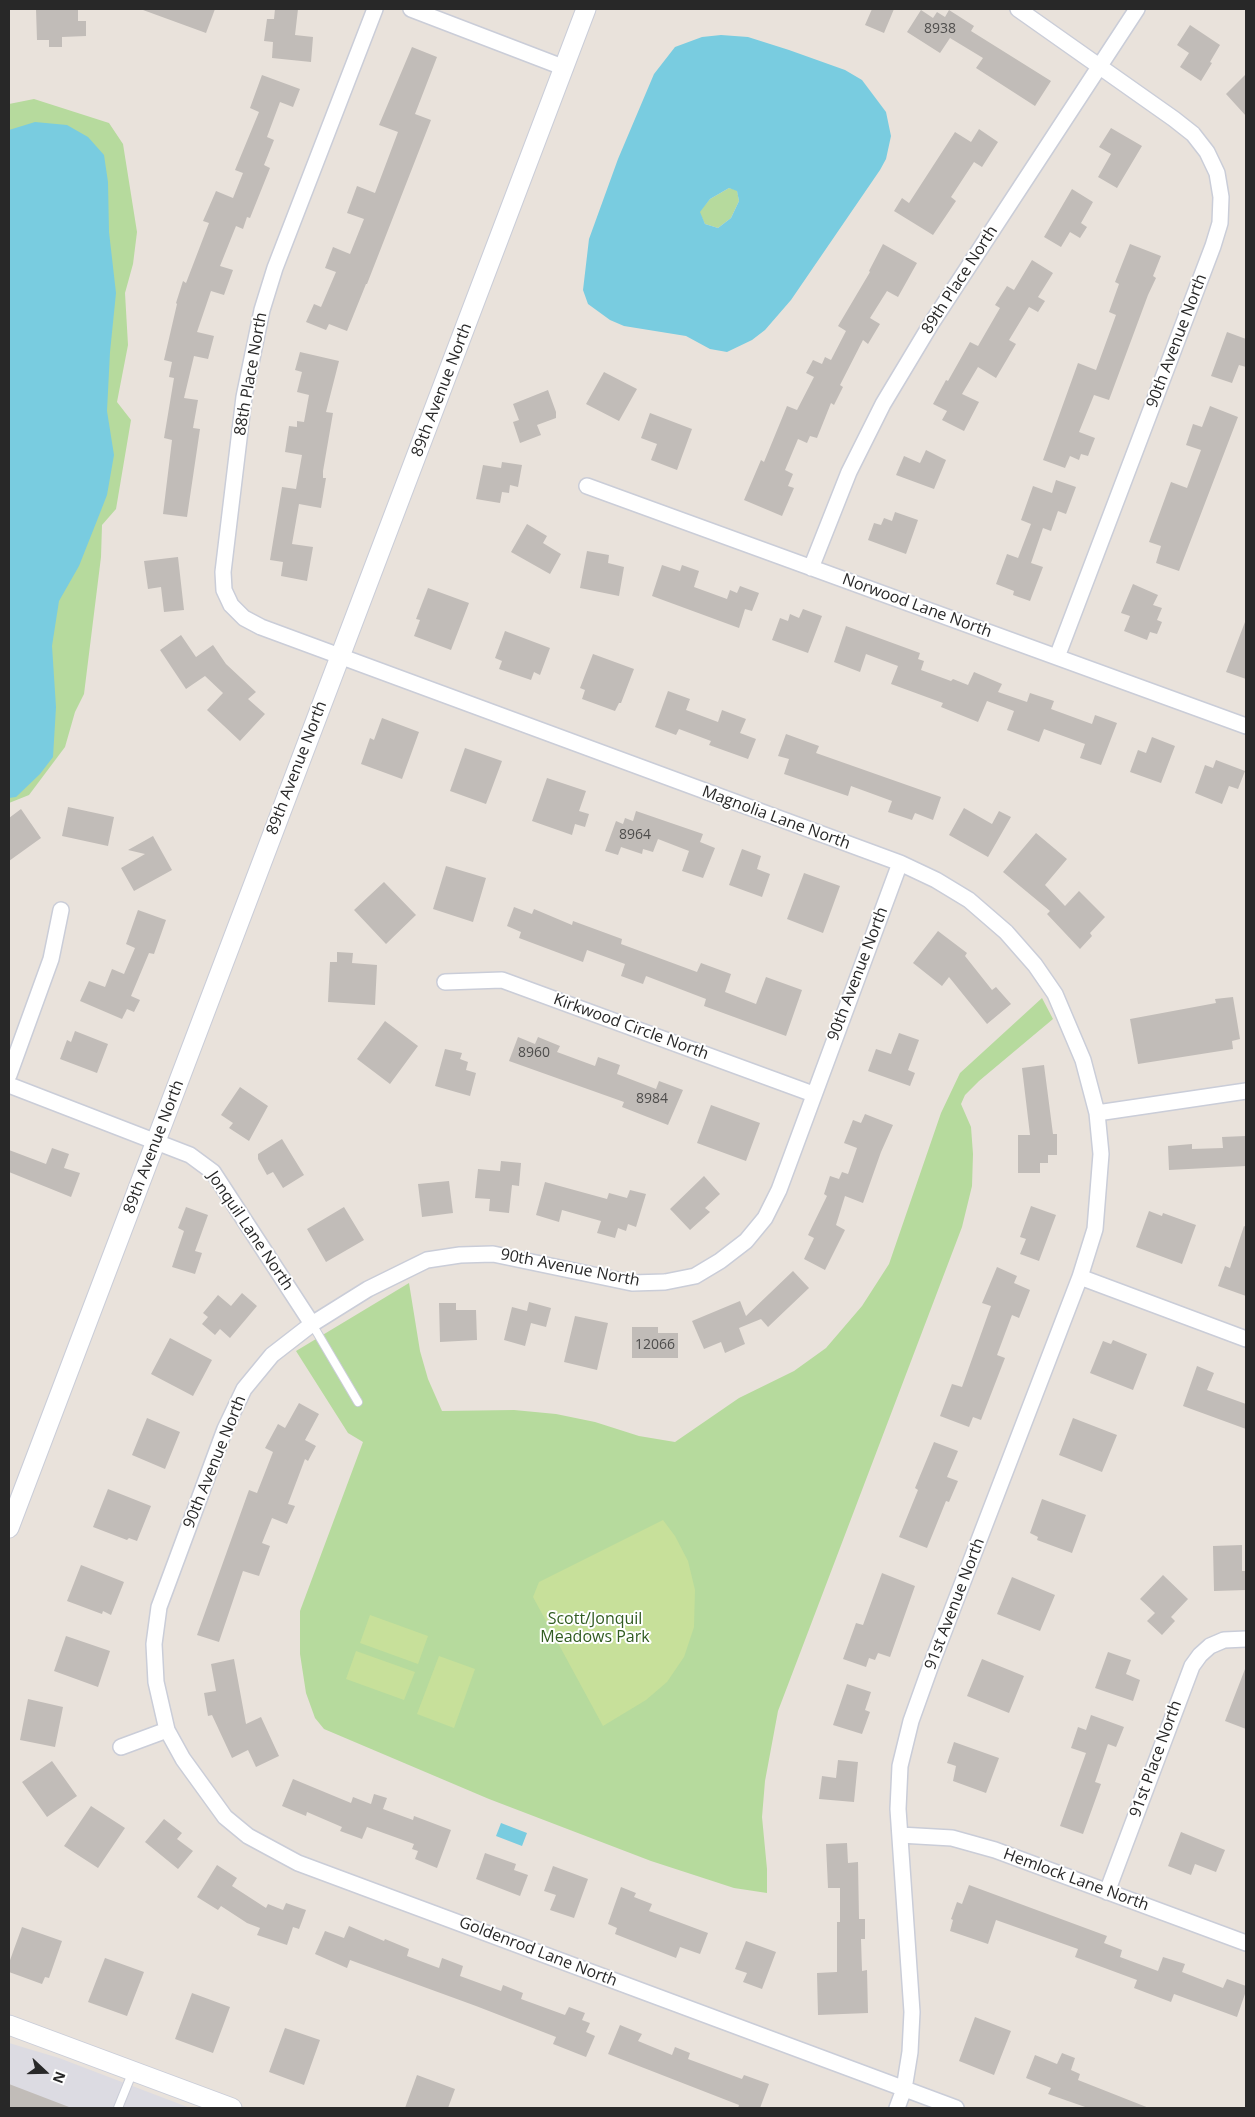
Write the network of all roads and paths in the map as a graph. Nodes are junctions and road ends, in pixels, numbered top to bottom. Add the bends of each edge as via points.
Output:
1 (375, 9) edge
2 (411, 9) edge
3 (586, 9) edge
4 (1018, 9) edge
5 (1137, 9) edge
6 (1099, 66) junction
7 (564, 68) junction
8 (587, 486) dead end
9 (810, 568) junction
10 (340, 656) junction
11 (1057, 657) junction
12 (1246, 726) edge
13 (900, 863) junction
14 (60, 910) dead end
15 (444, 982) dead end
16 (9, 1075) edge
17 (9, 1085) edge
18 (1246, 1091) edge
19 (813, 1094) junction
20 (1097, 1113) junction
21 (156, 1143) junction
22 (1080, 1277) junction
23 (312, 1324) junction
24 (1246, 1339) edge
25 (358, 1402) dead end
26 (9, 1528) edge
27 (1246, 1639) edge
28 (167, 1730) junction
29 (122, 1747) dead end
30 (900, 1835) junction
31 (1107, 1892) junction
32 (1246, 1943) edge
33 (9, 2025) edge
34 (133, 2071) junction
35 (904, 2089) junction
36 (118, 2108) edge
37 (232, 2108) edge
38 (897, 2108) edge
39 (956, 2108) edge

1 - 10 street, 88th Place North via 262,310 244,397 223,572 224,590 231,605 244,618
2 - 7 street
3 - 7 street, 89th Avenue North
4 - 6 street, 90th Avenue North
5 - 6 street, 89th Place North
6 - 9 street, 89th Place North via 931,324 883,404 849,472
6 - 11 street, 90th Avenue North via 1192,134 1207,152 1217,173 1222,197 1220,223 1210,256
7 - 10 street, 89th Avenue North
8 - 9 street, Norwood Lane North
9 - 11 street, Norwood Lane North
10 - 13 street, Magnolia Lane North
10 - 21 street, 89th Avenue North
11 - 12 street, Norwood Lane North
13 - 19 street, 90th Avenue North
13 - 20 street, Magnolia Lane North via 969,900 1006,932 1035,965 1066,1016 1083,1060
14 - 16 street via 51,959
15 - 19 street, Kirkwood Circle North via 502,980
17 - 21 street, Jonquil Lane North
18 - 20 street
19 - 23 street, 90th Avenue North via 779,1190 765,1218 746,1241 695,1276 665,1282 632,1283 493,1254 460,1255 427,1260 400,1272
20 - 22 street, 91st Avenue North via 1101,1154 1095,1229
21 - 23 street, Jonquil Lane North via 190,1155 214,1172
21 - 26 street, 89th Avenue North
22 - 24 street
22 - 30 street, 91st Avenue North via 911,1721 900,1766
23 - 25 lane
23 - 28 street, 90th Avenue North via 272,1355 244,1389 225,1429 171,1572 159,1607 154,1644 156,1682
27 - 31 street, 91st Place North via 1224,1640 1210,1646 1192,1666
28 - 29 street
28 - 35 street, Goldenrod Lane North via 183,1759 225,1817 248,1836 298,1863
30 - 31 street, Hemlock Lane North via 952,1838 972,1843
30 - 35 street, 91st Avenue North via 912,2012
31 - 32 street, Hemlock Lane North
33 - 34 street
34 - 36 lane
34 - 37 street
35 - 38 street, 91st Avenue North
35 - 39 street, Goldenrod Lane North

